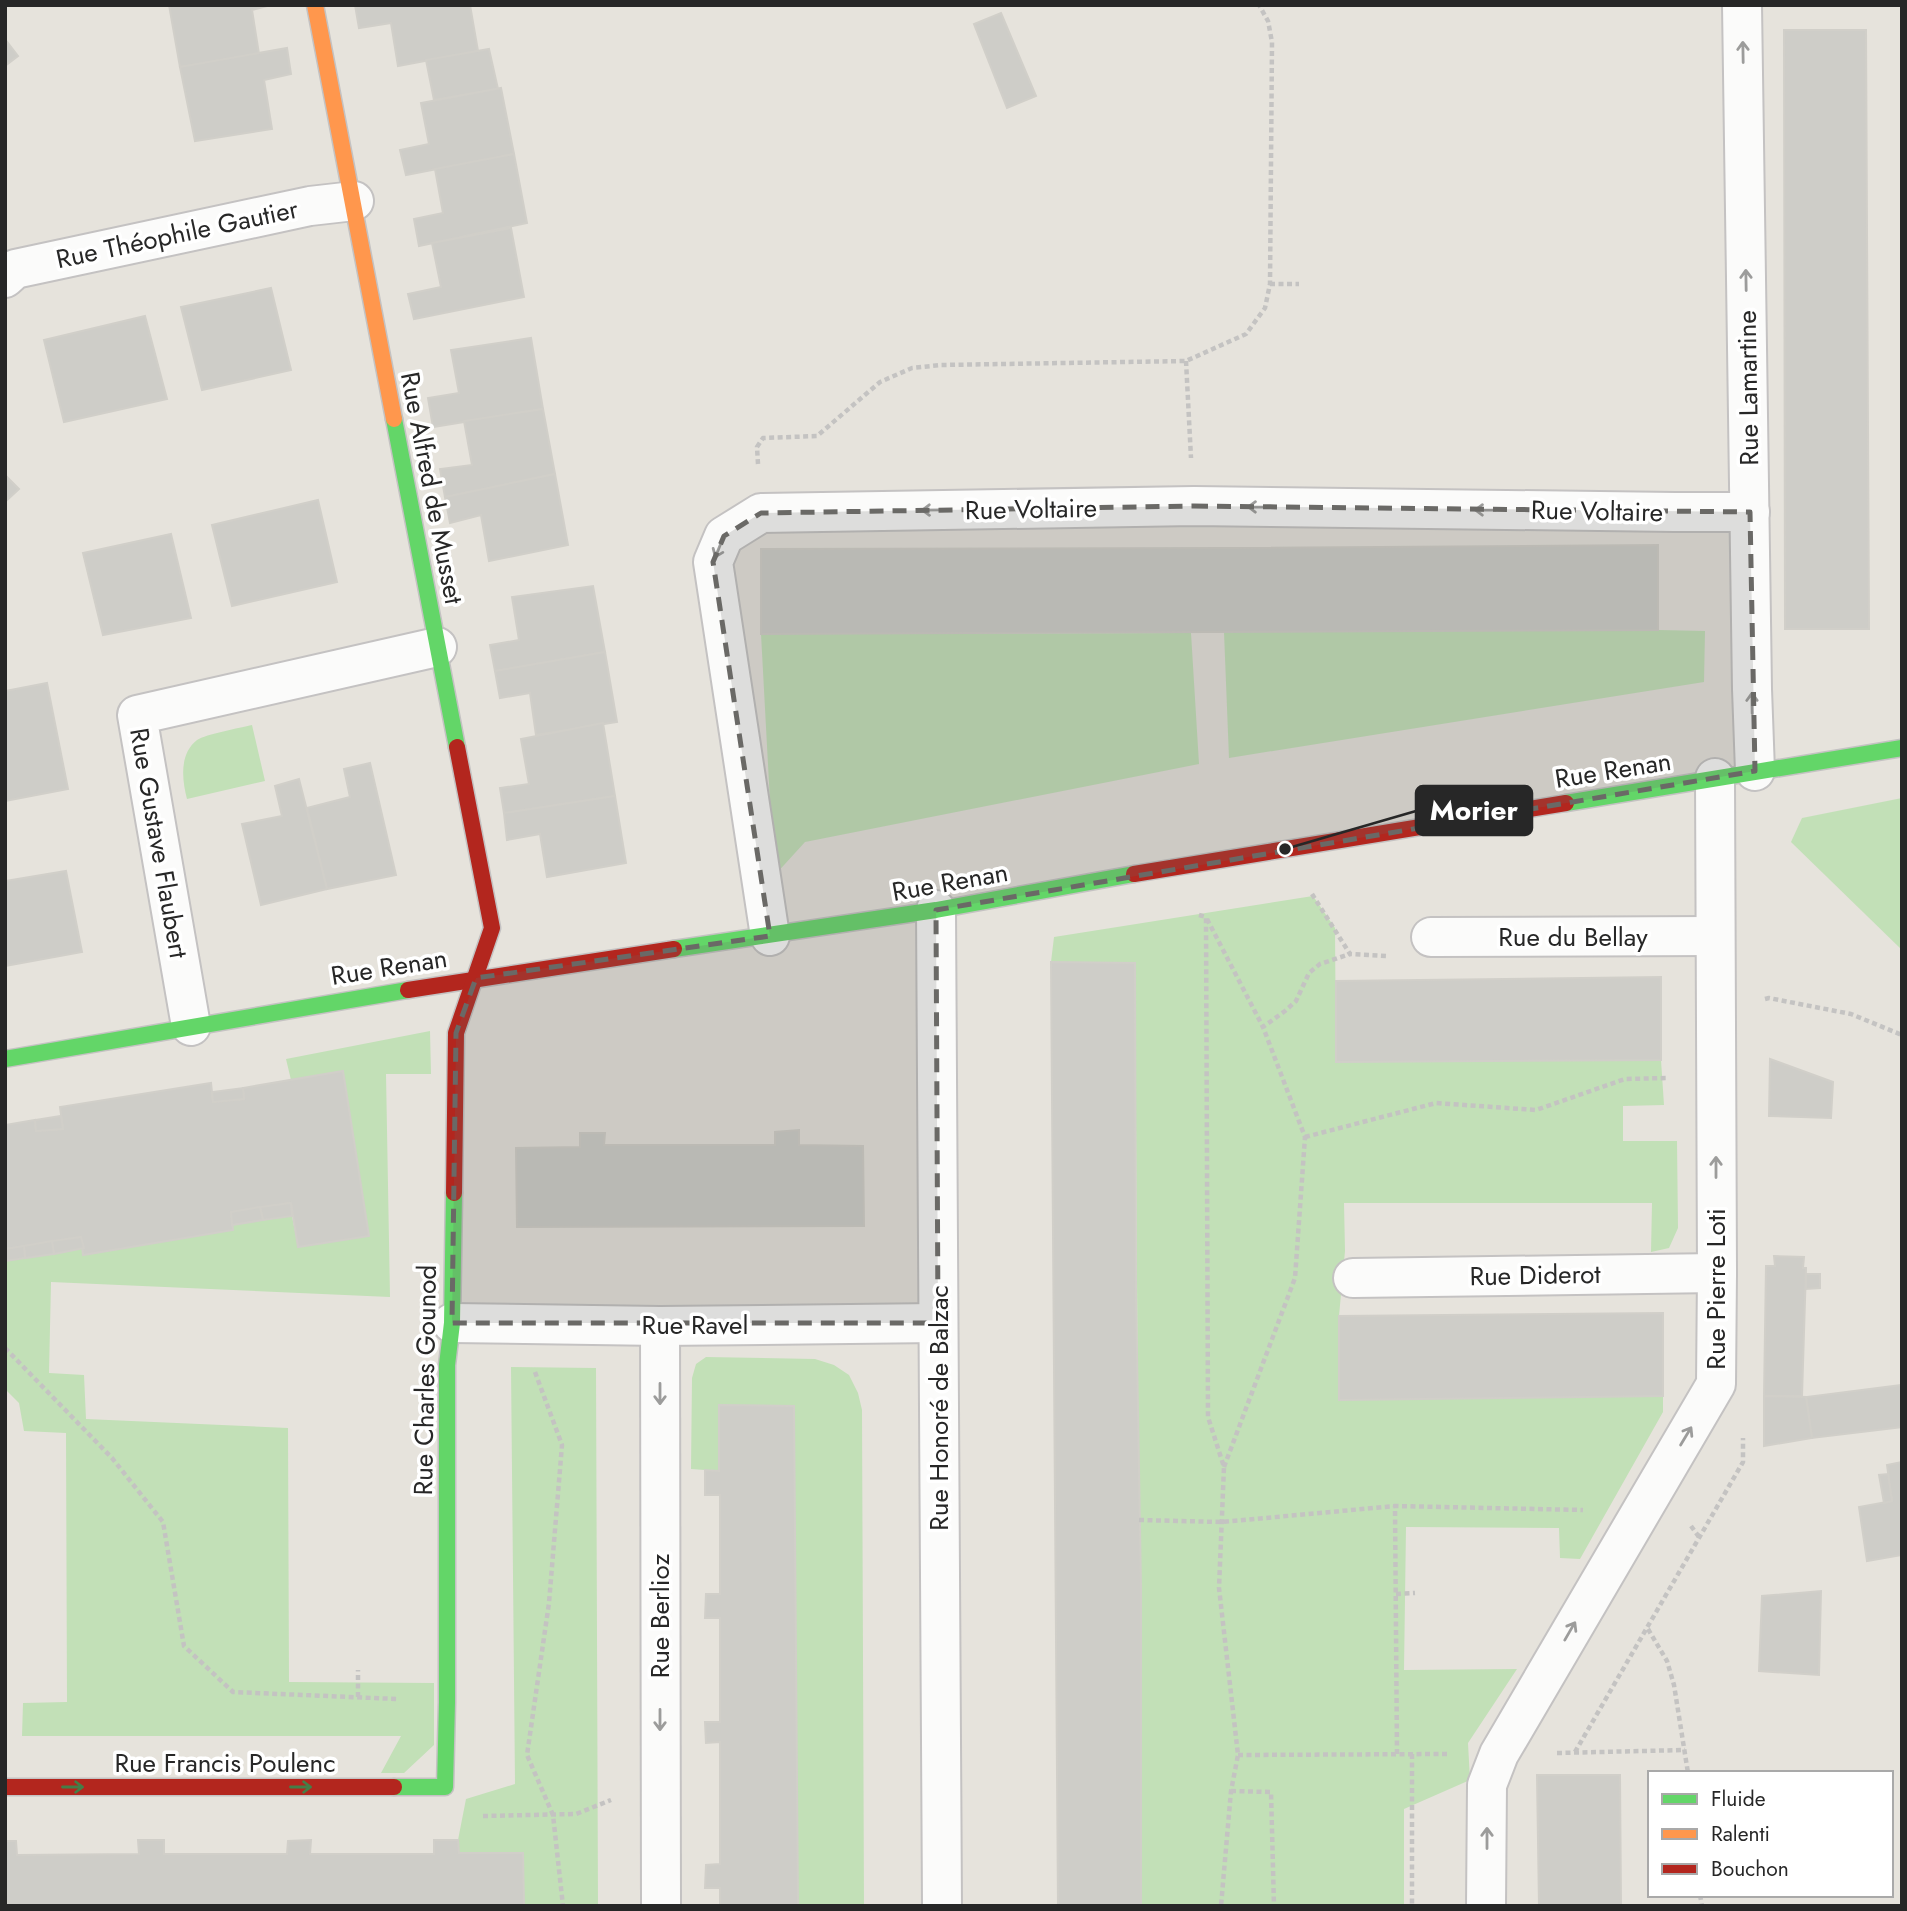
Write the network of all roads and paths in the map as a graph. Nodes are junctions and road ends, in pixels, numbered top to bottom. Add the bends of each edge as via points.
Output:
1 (315, 5) edge
2 (1259, 5) edge
3 (1742, 5) edge
4 (354, 201) junction
5 (5, 278) edge
6 (1270, 284) junction
7 (1299, 284) dead end
8 (1186, 360) junction
9 (1194, 506) junction
10 (1750, 512) junction
11 (761, 513) junction
12 (437, 647) junction
13 (1902, 748) edge
14 (1755, 771) junction
15 (1714, 778) junction
16 (1285, 849) junction
17 (936, 910) junction
18 (1195, 913) dead end
19 (1206, 917) junction
20 (770, 936) junction
21 (1715, 936) junction
22 (1431, 937) joint
23 (1350, 954) junction
24 (476, 978) junction
25 (1715, 1010) junction
26 (191, 1026) junction
27 (1263, 1027) junction
28 (1902, 1035) edge
29 (5, 1059) edge
30 (1670, 1078) dead end
31 (1305, 1137) junction
32 (1717, 1273) junction
33 (1353, 1278) dead end
34 (452, 1323) junction
35 (527, 1323) junction
36 (938, 1323) junction
37 (660, 1326) junction
38 (5, 1348) edge
39 (1743, 1436) dead end
40 (1224, 1468) junction
41 (1660, 1479) junction
42 (1395, 1506) junction
43 (1585, 1510) dead end
44 (1139, 1520) dead end
45 (1222, 1522) junction
46 (1699, 1537) junction
47 (1415, 1593) dead end
48 (1396, 1594) junction
49 (1648, 1629) junction
50 (358, 1670) dead end
51 (358, 1697) junction
52 (447, 1702) junction
53 (1575, 1752) dead end
54 (1397, 1754) dead end
55 (1412, 1754) dead end
56 (1688, 1771) edge
57 (660, 1779) junction
58 (5, 1787) edge
59 (445, 1787) junction
60 (1231, 1791) junction
61 (553, 1815) junction
62 (563, 1906) edge
63 (661, 1906) edge
64 (942, 1906) edge
65 (1221, 1906) edge
66 (1274, 1906) edge
67 (1412, 1906) edge
68 (1486, 1906) edge

1 - 4 street, Rue Alfred de Musset
2 - 6 path via 1272,43
10 -> 3 street, Rue Lamartine
4 - 5 street, Rue Théophile Gautier via 310,206 15,268
4 - 12 street, Rue Alfred de Musset
6 - 7 path
6 - 8 path via 1265,308 1246,334
8 - 9 path
8 - 11 path via 912,368 880,382 817,436 764,438 757,447
10 -> 9 street, Rue Voltaire
9 -> 11 street, Rue Voltaire
14 -> 10 street, Rue Lamartine
11 -> 20 street via 724,536 713,562
12 - 24 street, Rue Alfred de Musset via 492,928
12 - 26 street, Rue Gustave Flaubert via 138,715
13 - 14 street, Rue Renan
14 - 15 street, Rue Renan
15 - 16 street, Rue Renan
15 - 21 street, Rue Pierre Loti
16 - 17 street, Rue Renan
16 - 23 path via 1289,874 1299,872
17 - 20 street, Rue Renan
17 - 36 street, Rue Honoré de Balzac
18 - 19 path
19 - 27 path
19 - 40 path via 1208,1417
20 - 24 street, Rue Renan
21 - 22 street, Rue du Bellay
21 - 25 street, Rue Pierre Loti
22 - 23 path via 1419,950 1395,956
23 - 27 path via 1320,964 1309,973 1296,1001
24 - 26 street, Rue Renan
24 - 34 street, Rue Charles Gounod via 456,1033
25 - 28 path via 1742,1010 1769,998 1851,1014
32 -> 25 street, Rue Pierre Loti
26 - 29 street, Rue Renan
27 - 31 path
30 - 31 path via 1625,1079 1536,1110 1436,1103
31 - 40 path via 1295,1278
32 - 33 street, Rue Diderot
41 -> 32 street, Rue Pierre Loti via 1716,1384
34 - 35 street, Rue Ravel
34 - 52 street, Rue Charles Gounod via 447,1365
35 - 37 street, Rue Ravel
35 - 61 path via 532,1365 562,1445 550,1602 527,1755
36 - 37 street, Rue Ravel
36 - 64 street, Rue Honoré de Balzac
37 -> 57 street, Rue Berlioz
38 - 51 path via 111,1458 163,1522 184,1646 233,1692
39 - 46 path via 1743,1462
40 - 45 path
41 - 46 path
68 -> 41 street, Rue Pierre Loti via 1487,1786 1499,1754
42 - 43 path
42 - 45 path
42 - 48 path
44 - 45 path
45 - 60 path via 1219,1588 1238,1755
46 - 49 path
47 - 48 path
48 - 54 path
49 - 53 path
49 - 56 path via 1667,1661 1674,1685
50 - 51 path
51 - 52 path
52 - 59 street, Rue Charles Gounod
55 - 67 path
57 - 61 path via 576,1814
57 - 63 street, Rue Berlioz
58 -> 59 street, Rue Francis Poulenc
59 - 61 path via 468,1816
60 - 65 path
60 - 66 path via 1272,1791
61 - 62 path

